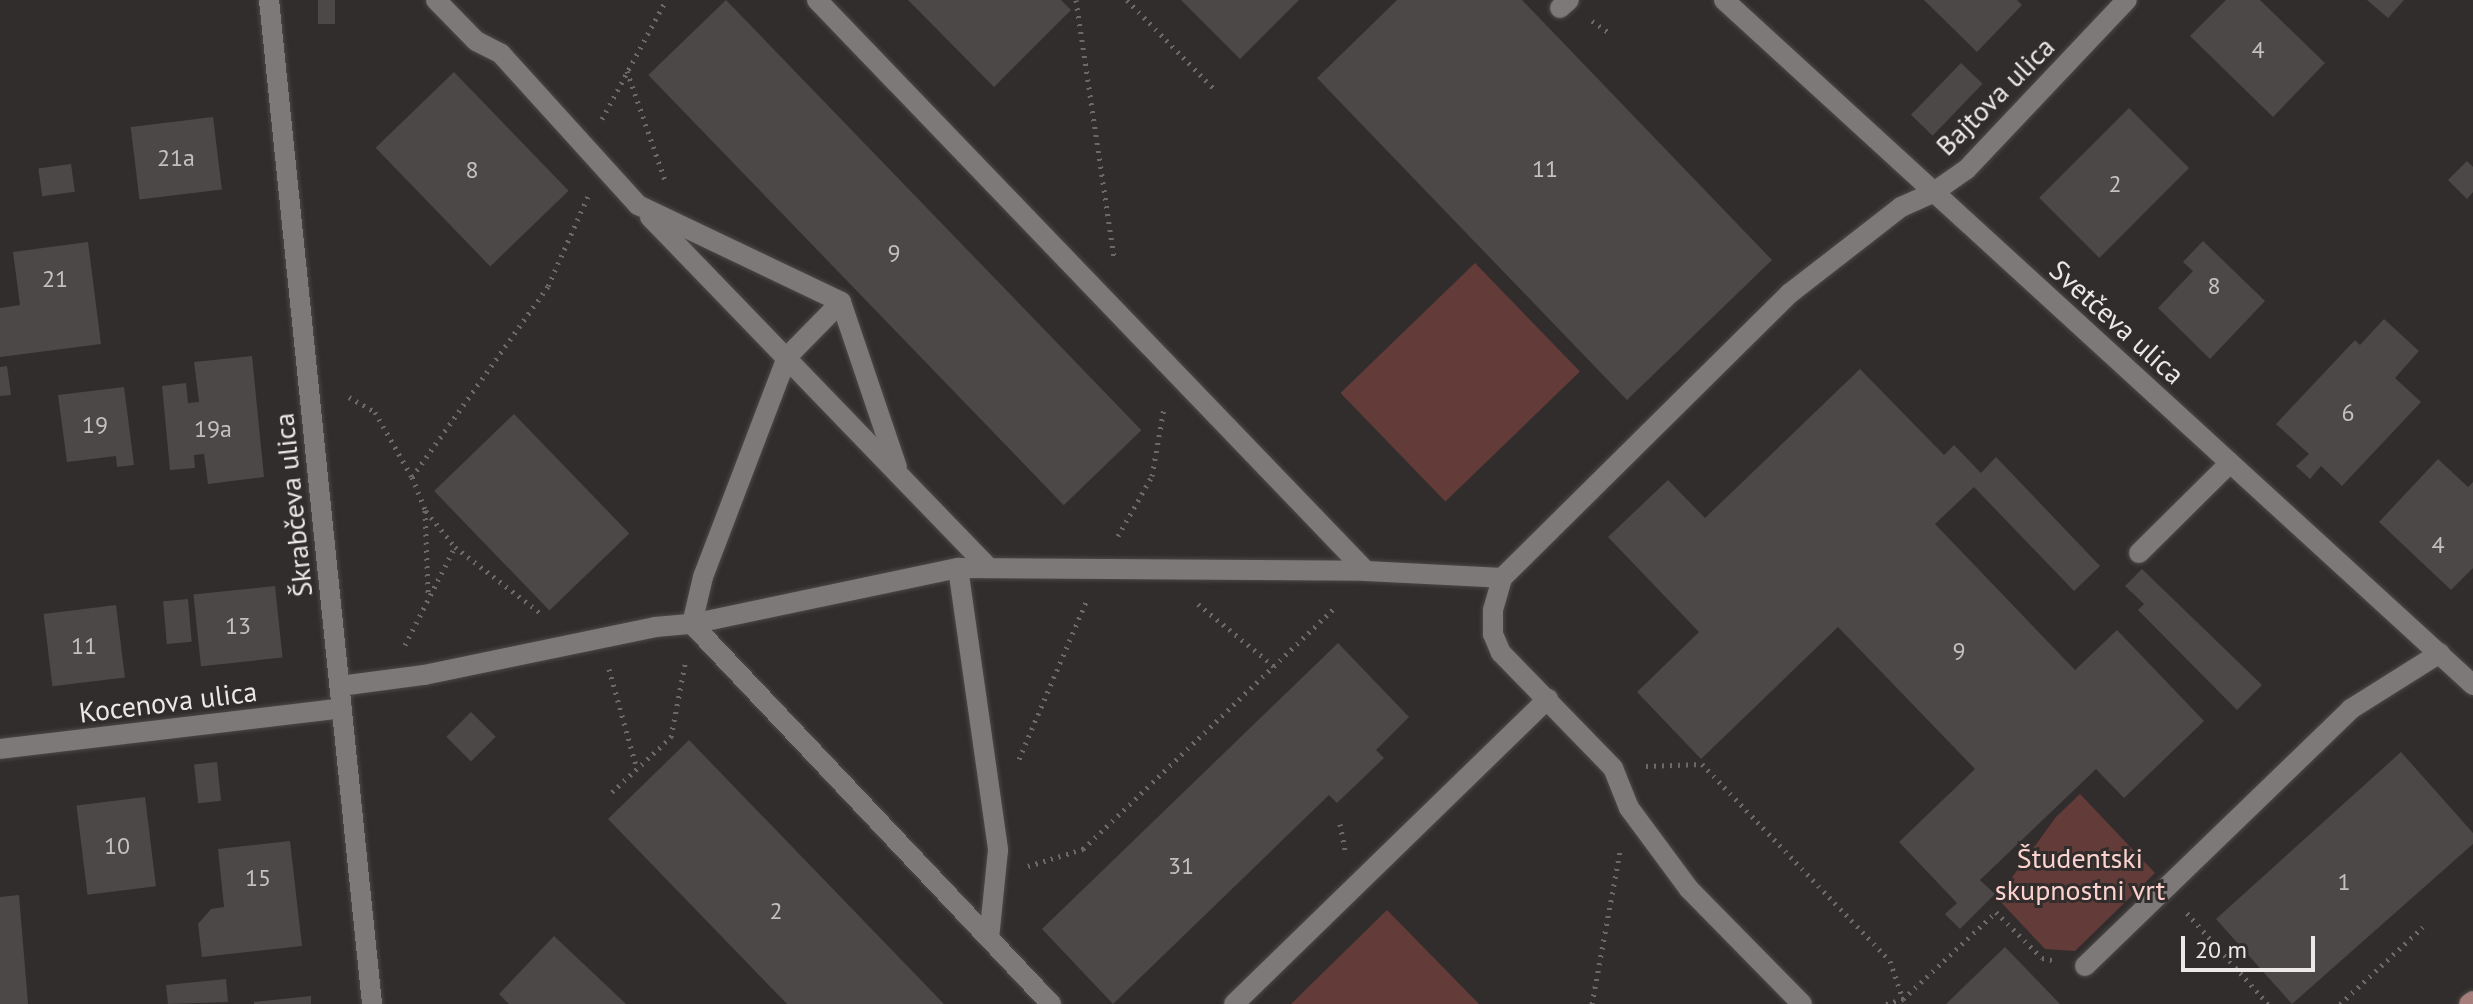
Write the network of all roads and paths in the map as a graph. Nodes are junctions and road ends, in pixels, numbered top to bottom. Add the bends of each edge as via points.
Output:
1 (269, 0) edge
2 (436, 0) edge
3 (666, 0) edge
4 (817, 0) edge
5 (1076, 0) edge
6 (1127, 0) edge
7 (1724, 0) edge
8 (2127, 0) edge
9 (1584, 18) dead end
10 (1611, 34) dead end
11 (627, 71) junction
12 (1216, 91) dead end
13 (585, 149) junction
14 (601, 166) junction
15 (1934, 192) junction
16 (638, 205) junction
17 (695, 232) junction
18 (841, 302) junction
19 (1123, 319) junction
20 (787, 357) junction
21 (349, 397) dead end
22 (2230, 463) junction
23 (900, 474) junction
24 (412, 477) junction
25 (425, 510) junction
26 (455, 547) junction
27 (2139, 553) dead end
28 (1153, 567) junction
29 (958, 568) junction
30 (989, 568) junction
31 (1366, 571) junction
32 (1502, 578) junction
33 (428, 593) junction
34 (692, 624) junction
35 (591, 640) junction
36 (2440, 653) junction
37 (1275, 667) junction
38 (398, 679) junction
39 (2473, 685) edge
40 (340, 686) junction
41 (1548, 699) junction
42 (342, 708) junction
43 (0, 749) edge
44 (1613, 768) junction
45 (637, 769) junction
46 (612, 792) dead end
47 (1629, 808) junction
48 (995, 876) junction
49 (2166, 888) junction
50 (2423, 927) dead end
51 (989, 938) junction
52 (2085, 966) joint
53 (1903, 999) junction
54 (372, 1004) edge
55 (1051, 1004) edge
56 (1234, 1004) edge
57 (1592, 1004) edge
58 (1802, 1004) edge
59 (1886, 1004) edge
60 (2268, 1004) edge
61 (2340, 1004) edge

1 - 40 street, Škrabčeva ulica
2 - 13 street via 476,41 501,54
3 - 11 path
4 - 19 street
5 - 19 path
6 - 12 path
7 - 15 street, Svetčeva ulica
8 - 15 street, Bajtova ulica via 1966,170
9 - 10 path
11 - 13 path
11 - 17 path via 648,144
13 - 14 street
14 - 16 street
14 - 24 path via 548,286
15 - 22 street, Svetčeva ulica
15 - 32 street, Bajtova ulica via 1901,207 1789,294
16 - 17 street
16 - 20 street
17 - 18 street
18 - 20 street
18 - 23 street
19 - 31 street
20 - 23 street
20 - 34 street via 703,577
21 - 24 path via 375,412
22 - 27 street
22 - 36 street, Svetčeva ulica
23 - 30 street
24 - 25 path
25 - 26 path
25 - 33 path
26 - 33 path
26 - 35 path
28 - 30 street
28 - 31 street
28 - 37 path
29 - 30 street
29 - 34 street
29 - 48 street via 998,850
31 - 32 street
31 - 37 path
32 - 41 street via 1493,634 1501,653
33 - 38 path via 404,647
34 - 35 street
34 - 45 path via 671,737
34 - 51 street
35 - 38 street
35 - 45 path
36 - 39 street, Svetčeva ulica
36 - 49 street via 2351,709
37 - 48 path via 1083,849
38 - 40 street
40 - 42 street, Škrabčeva ulica
41 - 44 street
41 - 56 street
42 - 43 street, Kocenova ulica
42 - 54 street, Škrabčeva ulica
44 - 47 street
44 - 53 path via 1702,764 1890,961
45 - 46 path
47 - 57 path
47 - 58 street via 1689,889
48 - 51 street
49 - 52 street
49 - 60 path
50 - 61 path
51 - 55 street
52 - 53 path via 2042,958 1996,912
53 - 59 path

